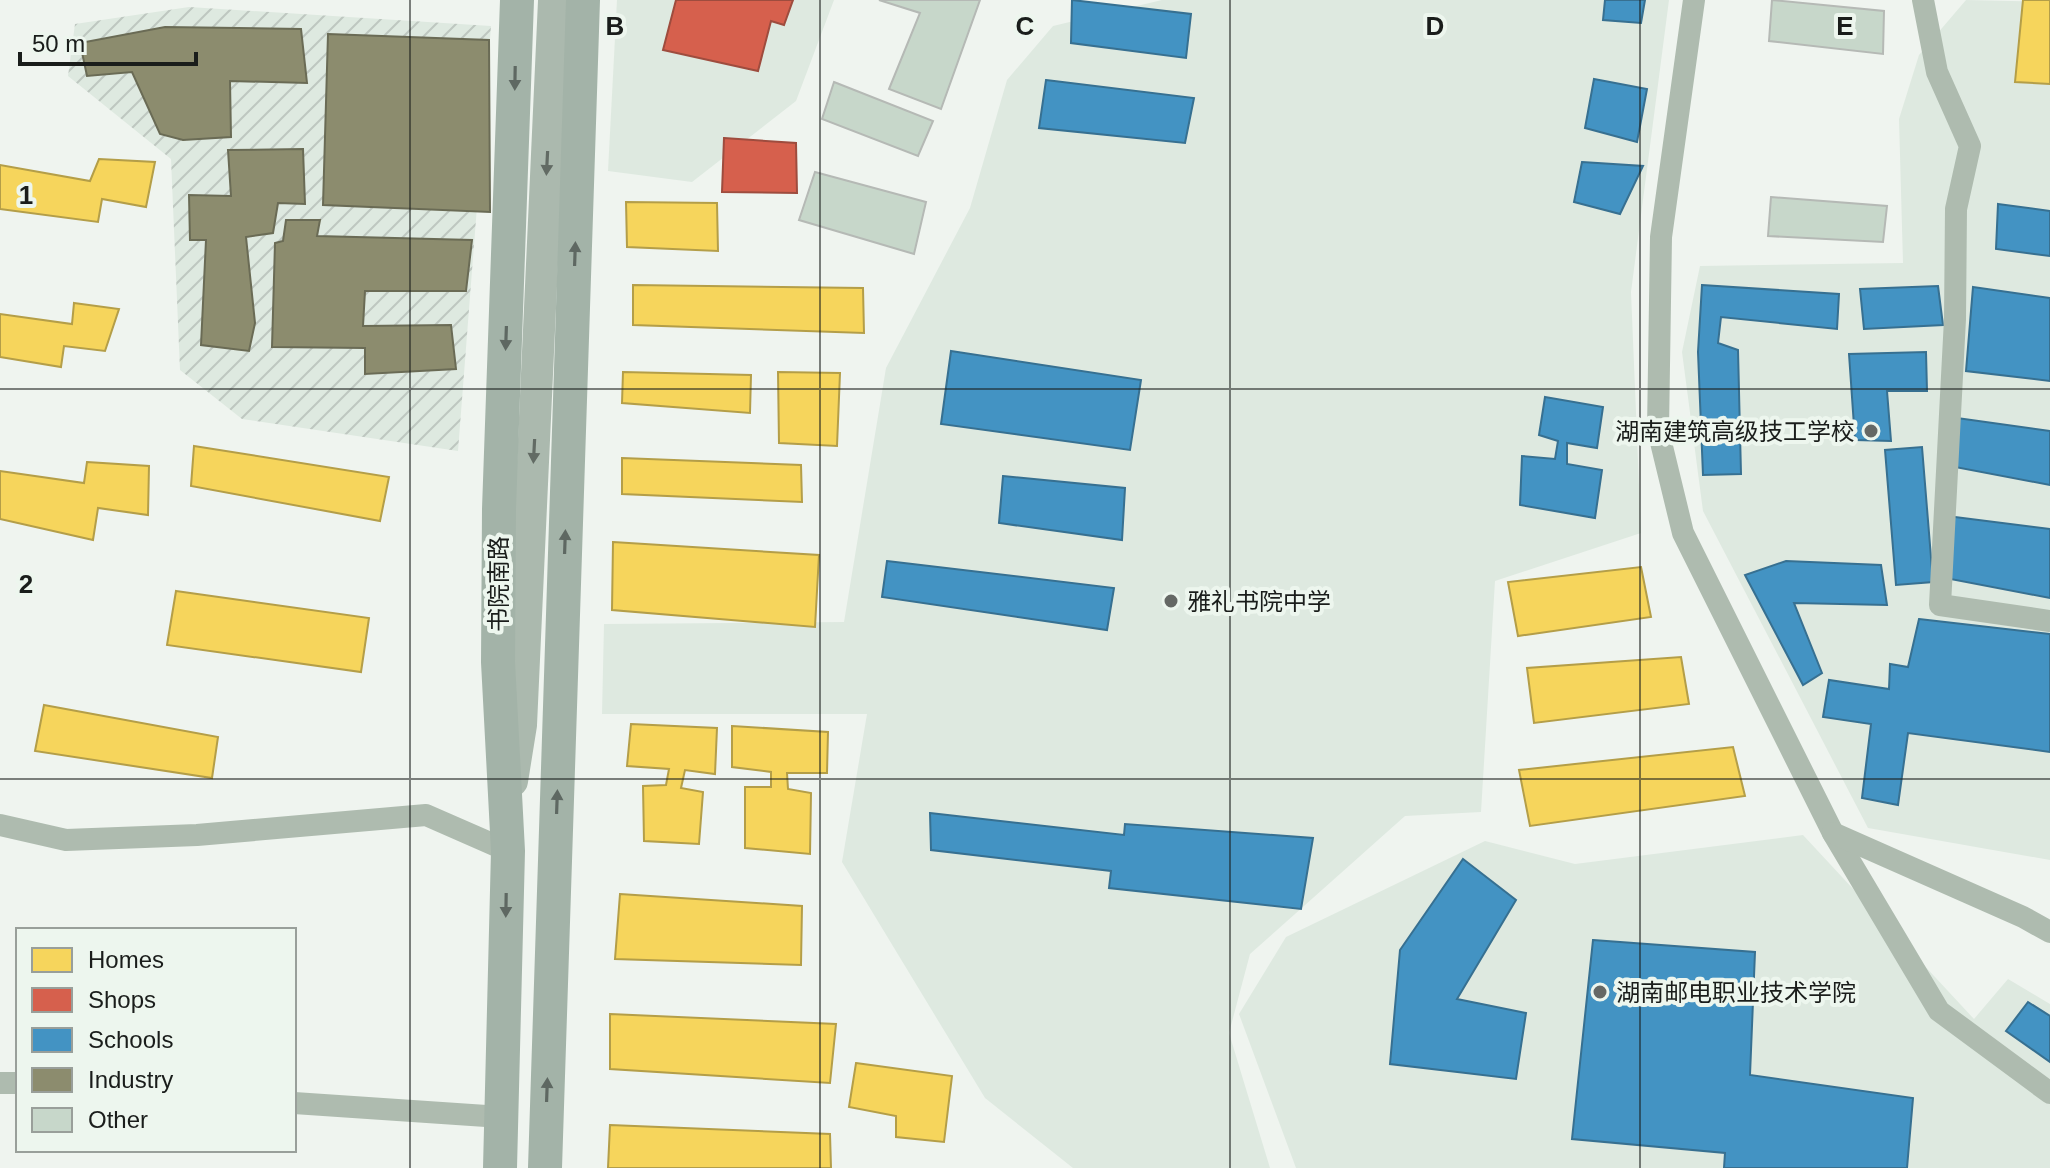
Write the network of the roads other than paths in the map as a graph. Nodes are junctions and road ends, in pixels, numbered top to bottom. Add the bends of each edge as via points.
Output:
1 (517, 0) edge
2 (1694, 0) edge
3 (1923, 0) edge
4 (569, 1) edge
5 (2050, 621) edge
6 (507, 807) junction
7 (0, 825) edge
8 (1833, 833) junction
9 (508, 851) junction
10 (2050, 932) edge
11 (2050, 1093) edge
12 (296, 1103) edge
13 (501, 1117) junction
14 (500, 1168) edge
15 (545, 1168) edge

1 -> 6 main road, 书院南路 via 499,509 498,662
2 - 8 street via 1661,237 1658,430 1683,533
3 - 5 street via 1937,72 1970,146 1956,209 1940,605
4 -> 6 main road via 521,725
15 -> 4 main road
6 - 9 main road, 书院南路
7 - 9 street via 66,840 197,835 426,815
8 - 10 street
8 - 11 street via 1939,1011
9 -> 13 main road, 书院南路
12 - 13 street
13 - 14 main road, 书院南路

